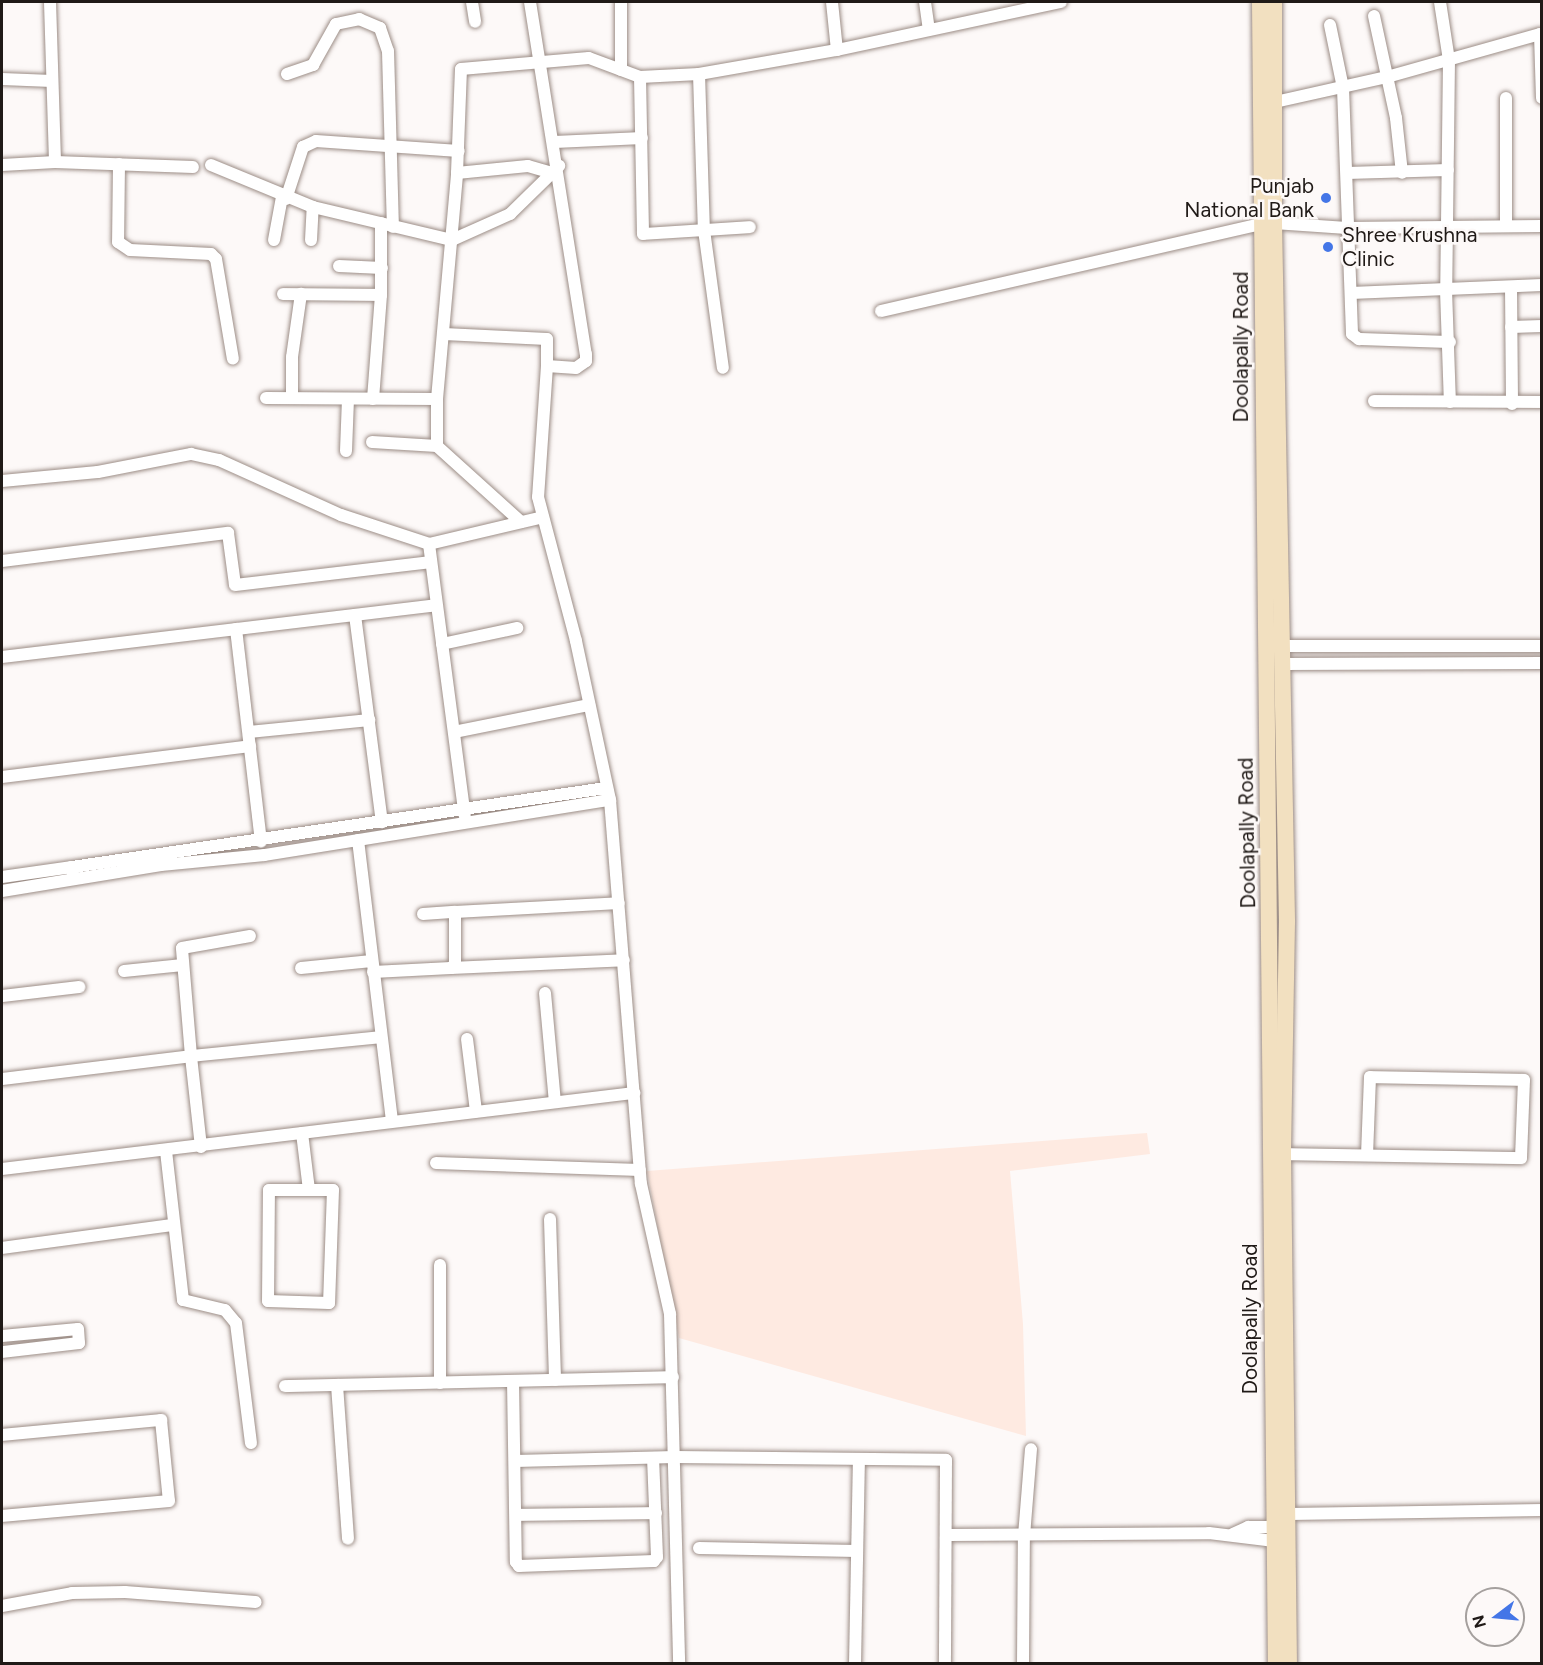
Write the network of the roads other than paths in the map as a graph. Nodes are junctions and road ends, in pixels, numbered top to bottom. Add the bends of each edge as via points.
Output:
1 (50, 2) edge
2 (472, 2) edge
3 (530, 2) edge
4 (621, 2) edge
5 (832, 2) edge
6 (925, 2) edge
7 (1061, 2) edge
8 (1260, 2) edge
9 (1274, 2) edge
10 (1440, 2) edge
11 (1374, 16) dead end
12 (474, 22) dead end
13 (1330, 26) dead end
14 (929, 30) junction
15 (837, 50) junction
16 (542, 60) junction
17 (1449, 60) junction
18 (621, 70) junction
19 (287, 74) dead end
20 (699, 74) junction
21 (640, 77) junction
22 (1387, 77) junction
23 (2, 79) edge
24 (52, 81) junction
25 (1343, 88) junction
26 (1506, 98) dead end
27 (1542, 98) edge
28 (1275, 102) junction
29 (642, 138) junction
30 (555, 142) junction
31 (391, 146) junction
32 (459, 152) junction
33 (55, 162) junction
34 (119, 164) junction
35 (2, 165) edge
36 (211, 165) dead end
37 (193, 167) dead end
38 (556, 169) junction
39 (1448, 170) junction
40 (1347, 172) junction
41 (457, 173) junction
42 (1402, 173) junction
43 (284, 198) junction
44 (313, 207) junction
45 (1268, 224) junction
46 (387, 225) junction
47 (1447, 225) junction
48 (1506, 226) junction
49 (1542, 226) edge
50 (750, 228) dead end
51 (1347, 228) junction
52 (704, 230) junction
53 (274, 240) dead end
54 (311, 240) dead end
55 (452, 240) junction
56 (339, 266) dead end
57 (382, 268) junction
58 (1542, 285) edge
59 (1511, 287) junction
60 (1446, 290) junction
61 (1350, 293) junction
62 (284, 294) dead end
63 (301, 294) junction
64 (381, 295) junction
65 (881, 311) dead end
66 (1542, 326) edge
67 (1511, 327) junction
68 (444, 334) junction
69 (1449, 342) junction
70 (233, 359) dead end
71 (547, 366) junction
72 (723, 368) dead end
73 (266, 398) dead end
74 (292, 398) junction
75 (348, 399) junction
76 (373, 399) junction
77 (437, 399) junction
78 (1374, 401) dead end
79 (1450, 402) junction
80 (1542, 402) edge
81 (1512, 404) junction
82 (372, 442) dead end
83 (437, 446) junction
84 (346, 451) dead end
85 (2, 481) edge
86 (543, 517) junction
87 (521, 522) junction
88 (429, 544) junction
89 (2, 561) edge
90 (430, 562) junction
91 (436, 605) junction
92 (356, 615) junction
93 (517, 628) dead end
94 (237, 629) junction
95 (442, 644) junction
96 (1402, 645) junction
97 (1283, 646) junction
98 (1542, 646) edge
99 (2, 657) edge
100 (1542, 663) edge
101 (1283, 664) junction
102 (1403, 664) junction
103 (589, 705) junction
104 (369, 720) junction
105 (249, 732) junction
106 (454, 732) junction
107 (250, 746) junction
108 (2, 777) edge
109 (1276, 781) junction
110 (608, 794) junction
111 (464, 809) junction
112 (382, 822) junction
113 (466, 823) junction
114 (358, 840) junction
115 (261, 842) junction
116 (160, 860) junction
117 (72, 867) junction
118 (2, 877) edge
119 (74, 881) junction
120 (2, 891) edge
121 (619, 903) junction
122 (455, 912) junction
123 (423, 914) dead end
124 (250, 936) dead end
125 (624, 960) junction
126 (183, 965) junction
127 (373, 966) junction
128 (302, 968) dead end
129 (451, 968) junction
130 (124, 971) dead end
131 (79, 987) dead end
132 (544, 993) dead end
133 (2, 996) edge
134 (381, 1037) junction
135 (467, 1039) dead end
136 (191, 1056) junction
137 (2, 1079) edge
138 (634, 1093) junction
139 (555, 1102) junction
140 (476, 1111) junction
141 (392, 1121) junction
142 (302, 1133) junction
143 (201, 1147) junction
144 (166, 1151) junction
145 (1284, 1154) junction
146 (1367, 1155) junction
147 (436, 1163) dead end
148 (2, 1169) edge
149 (640, 1170) junction
150 (309, 1190) junction
151 (550, 1219) dead end
152 (173, 1225) junction
153 (2, 1248) edge
154 (440, 1265) dead end
155 (2, 1336) edge
156 (2, 1352) edge
157 (673, 1377) junction
158 (555, 1380) junction
159 (513, 1381) junction
160 (440, 1383) junction
161 (337, 1385) junction
162 (285, 1386) dead end
163 (2, 1435) edge
164 (251, 1443) dead end
165 (1031, 1449) dead end
166 (653, 1458) junction
167 (675, 1458) junction
168 (859, 1460) junction
169 (515, 1461) junction
170 (1542, 1510) edge
171 (656, 1513) junction
172 (1288, 1514) junction
173 (516, 1515) junction
174 (2, 1516) edge
175 (1274, 1534) junction
176 (949, 1535) junction
177 (1024, 1536) junction
178 (348, 1539) dead end
179 (699, 1548) dead end
180 (857, 1551) junction
181 (256, 1602) dead end
182 (2, 1606) edge
183 (679, 1664) edge
184 (855, 1664) edge
185 (945, 1664) edge
186 (1023, 1664) edge
187 (1276, 1664) edge
188 (1289, 1664) edge

1 - 24 street
2 - 12 street
3 - 16 street
4 - 18 street
5 - 15 street
6 - 14 street
7 - 14 street
8 - 45 main road, Doolapally Road
9 - 28 main road, Doolapally Road
10 - 17 street
11 - 22 street
13 - 25 street
14 - 15 street
15 - 20 street
16 - 18 street via 589,58
16 - 30 street
16 - 32 street via 461,69
17 - 22 street
17 - 27 street via 1540,34
17 - 39 street
18 - 21 street
19 - 31 street via 313,65 336,24 359,19 380,28 388,51
20 - 21 street
20 - 52 street
21 - 29 street
22 - 25 street
22 - 42 street
23 - 24 street
24 - 33 street
25 - 28 street
25 - 40 street
26 - 48 street
28 - 45 main road, Doolapally Road
29 - 30 street
29 - 52 street via 643,234
30 - 38 street
31 - 32 street
31 - 43 street via 316,141 303,147
31 - 46 street
32 - 41 street
33 - 34 street
33 - 35 street
34 - 37 street
34 - 70 street via 118,242 130,250 211,254 216,259
36 - 43 street
38 - 41 street via 528,166
38 - 55 street via 510,214
38 - 71 street via 586,361 576,368
39 - 42 street
39 - 47 street
40 - 42 street
40 - 51 street
41 - 55 street
43 - 44 street
43 - 53 street
44 - 46 street
44 - 54 street
45 - 51 street
45 - 65 street
45 - 97 main road, Doolapally Road
45 - 109 main road, Doolapally Road
46 - 55 street
46 - 57 street
47 - 48 street
47 - 51 street
47 - 60 street
48 - 49 street
50 - 52 street
51 - 61 street
52 - 72 street
55 - 68 street
56 - 57 street
57 - 64 street
58 - 59 street
59 - 60 street
59 - 67 street
60 - 61 street
60 - 69 street
61 - 69 street via 1352,333 1356,339
62 - 63 street
63 - 64 street
63 - 74 street via 292,357
64 - 76 street
66 - 67 street
67 - 81 street
68 - 71 street via 547,339
68 - 77 street
69 - 79 street
71 - 86 street via 538,497
73 - 74 street
74 - 75 street
75 - 76 street
75 - 84 street
76 - 77 street
77 - 83 street
78 - 79 street
79 - 81 street
80 - 81 street
82 - 83 street
83 - 87 street
85 - 88 street via 99,472 191,454 219,460 341,515
86 - 87 street
86 - 103 street
87 - 88 street
88 - 90 street
89 - 90 street via 228,533 235,585
90 - 91 street
91 - 92 street
91 - 95 street
92 - 94 street
92 - 104 street
93 - 95 street
94 - 99 street
94 - 105 street
95 - 106 street
96 - 97 street
96 - 98 street
96 - 102 street
97 - 101 main road, Doolapally Road
100 - 102 street
101 - 102 street
101 - 109 main road, Doolapally Road
103 - 106 street
103 - 110 street
104 - 105 street
104 - 112 street
105 - 107 street
106 - 111 street
107 - 108 street
107 - 115 street
109 - 145 main road, Doolapally Road via 1287,922
109 - 175 main road, Doolapally Road
110 - 111 street
110 - 113 street
110 - 121 street
111 - 112 street
111 - 113 street
112 - 115 street
113 - 114 street
114 - 116 street via 265,855
114 - 127 street
115 - 116 street
116 - 117 street
116 - 119 street
117 - 118 street
117 - 119 street
119 - 120 street
121 - 122 street
121 - 125 street
122 - 123 street
122 - 129 street via 455,964
124 - 126 street via 182,948
125 - 129 street
125 - 138 street
126 - 130 street
126 - 136 street
127 - 128 street
127 - 129 street
127 - 134 street
131 - 133 street
132 - 139 street
134 - 136 street
134 - 141 street
135 - 140 street
136 - 137 street
136 - 143 street
138 - 139 street
138 - 149 street
139 - 140 street
140 - 141 street
141 - 142 street
142 - 143 street
142 - 150 street
143 - 144 street
144 - 148 street
144 - 152 street
145 - 146 street
145 - 172 main road, Doolapally Road
146 - 146 street via 1521,1158 1524,1080 1370,1077
147 - 149 street
149 - 157 street via 670,1314
150 - 150 street via 333,1190 329,1303 268,1301 269,1190
151 - 158 street
152 - 153 street
152 - 164 street via 183,1300 225,1310 236,1323
154 - 160 street
155 - 156 street via 78,1329 80,1343
157 - 158 street
157 - 167 street
158 - 159 street
159 - 160 street
159 - 169 street
160 - 161 street
161 - 162 street
161 - 178 street
163 - 174 street via 161,1420 169,1501
165 - 177 street
166 - 167 street
166 - 169 street
166 - 171 street
167 - 168 street
167 - 183 street
168 - 176 street via 946,1461
168 - 180 street
169 - 173 street
170 - 172 street
171 - 173 street
171 - 173 street via 654,1561 519,1566
172 - 188 main road, Doolapally Road
175 - 177 street via 1249,1541 1233,1534
175 - 187 main road, Doolapally Road
176 - 177 street
176 - 185 street
177 - 186 street
179 - 180 street
180 - 184 street
181 - 182 street via 125,1592 72,1593

